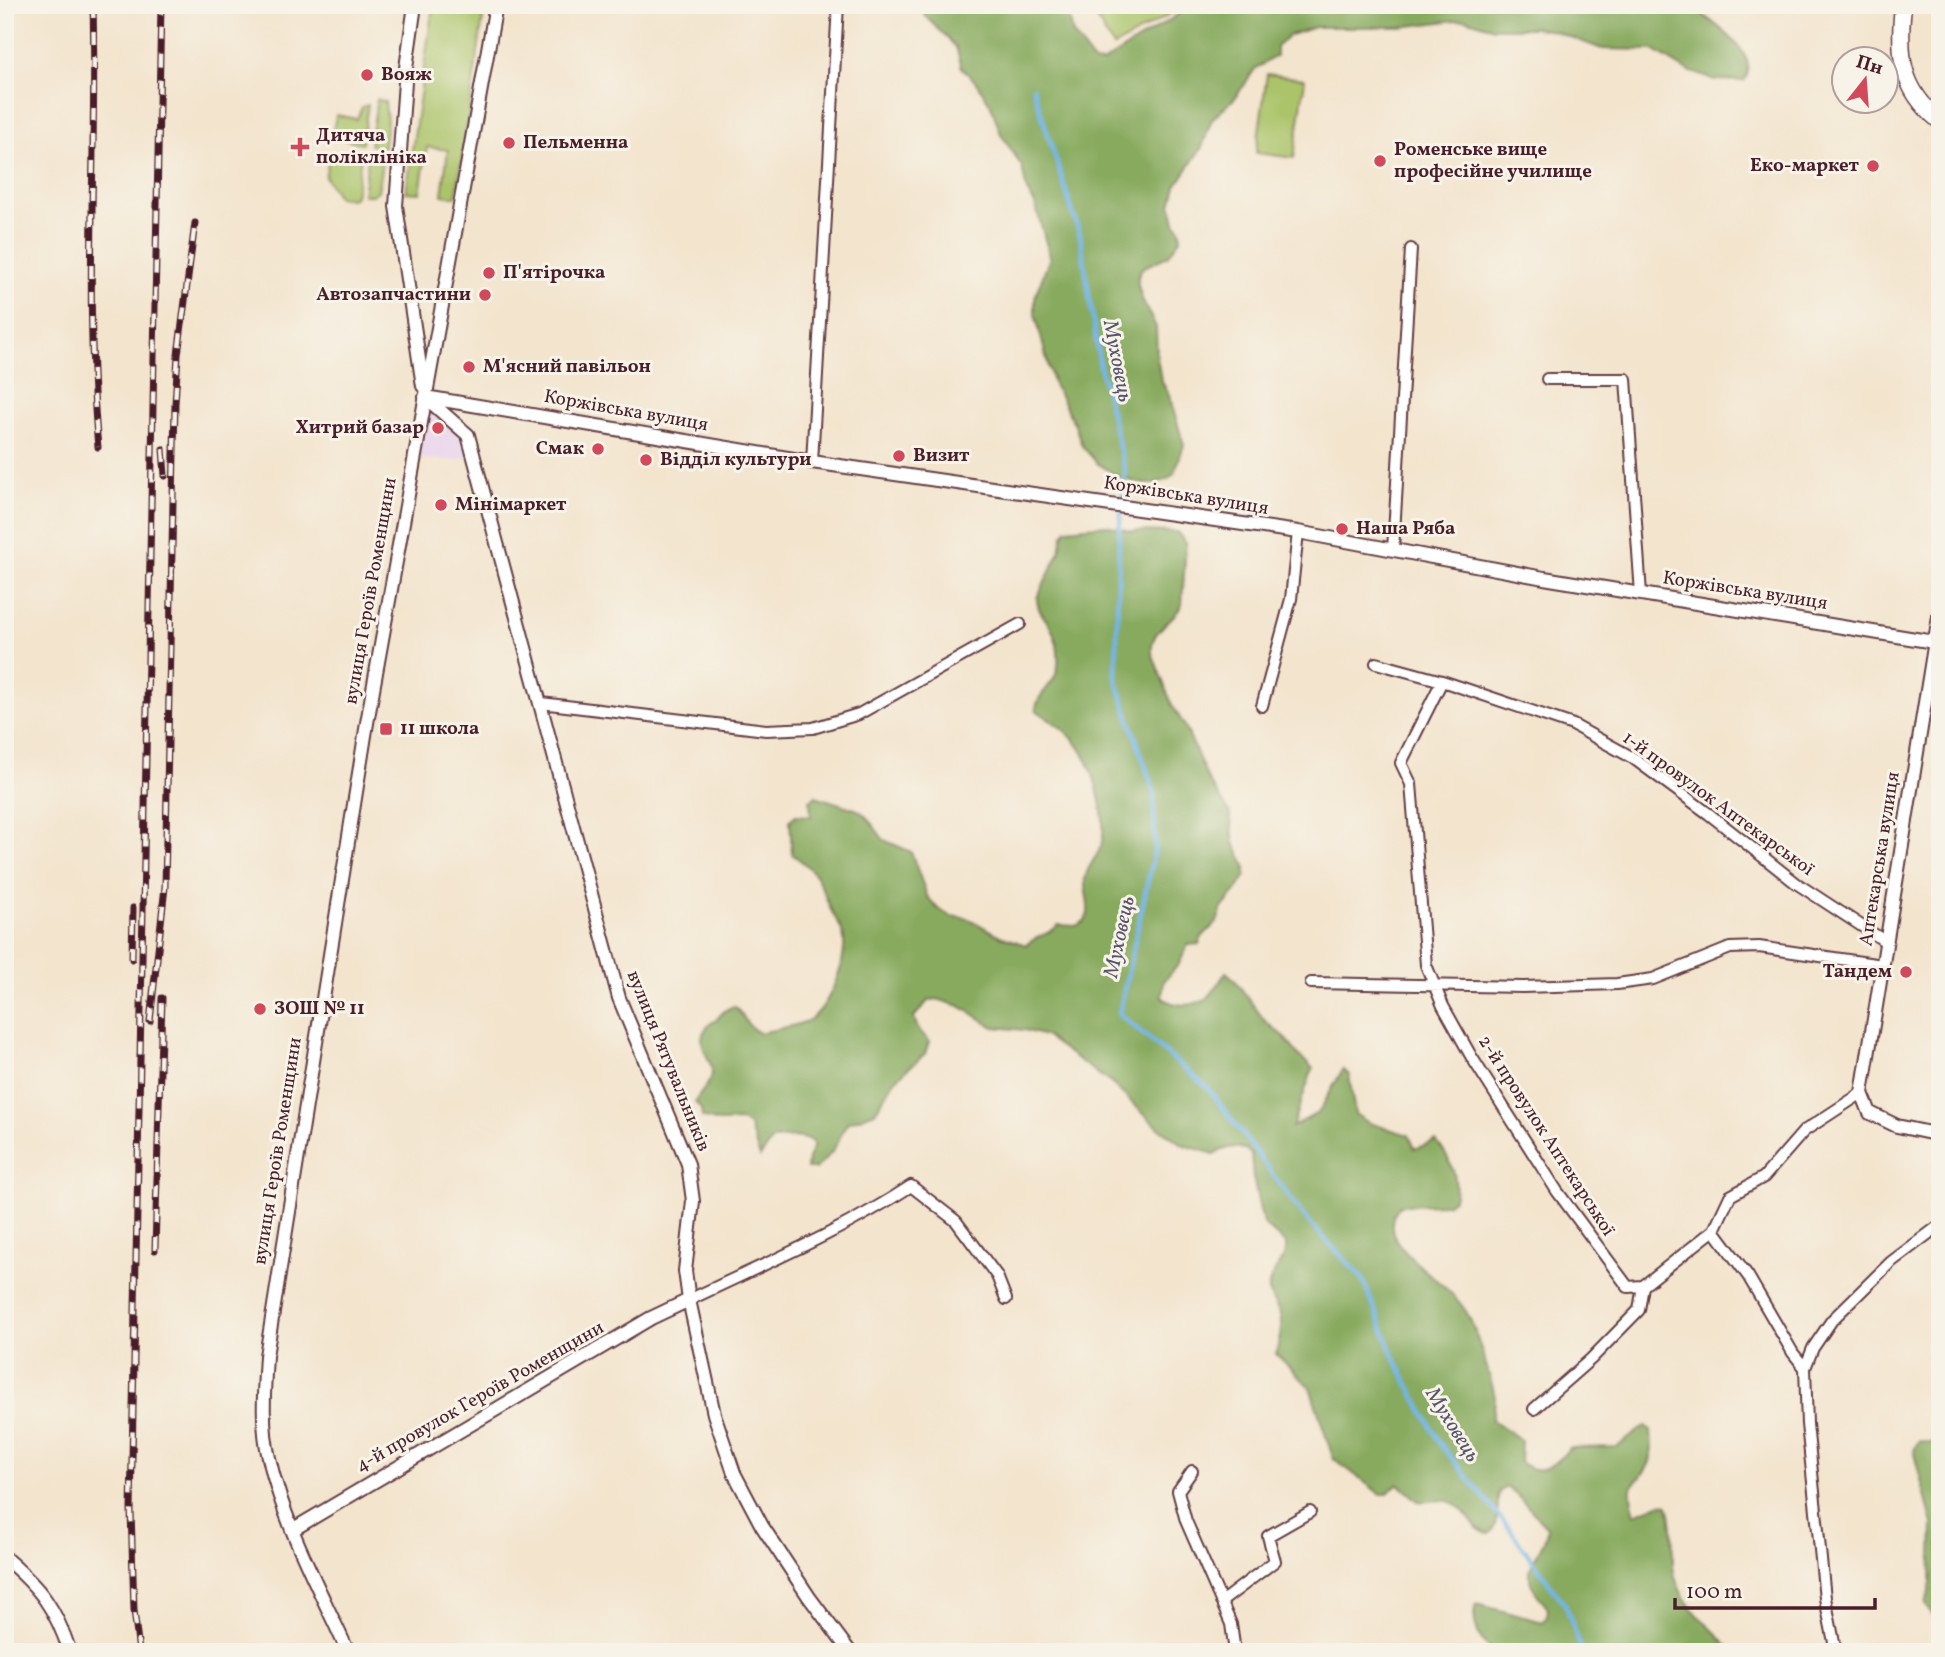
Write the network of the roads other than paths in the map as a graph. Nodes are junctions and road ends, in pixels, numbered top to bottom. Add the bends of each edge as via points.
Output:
1 (415, 5) edge
2 (496, 5) edge
3 (838, 5) edge
4 (1903, 5) edge
5 (1940, 121) edge
6 (1410, 249) dead end
7 (1547, 379) dead end
8 (425, 397) junction
9 (813, 462) junction
10 (1297, 532) junction
11 (1394, 550) junction
12 (1641, 594) junction
13 (1940, 610) edge
14 (1020, 624) dead end
15 (1938, 643) edge
16 (1376, 663) dead end
17 (1442, 681) junction
18 (541, 703) junction
19 (1262, 706) dead end
20 (1886, 943) junction
21 (1882, 965) junction
22 (1311, 983) dead end
23 (1435, 986) junction
24 (1862, 1093) junction
25 (1940, 1135) edge
26 (1940, 1225) edge
27 (1714, 1230) junction
28 (1643, 1286) junction
29 (1006, 1299) dead end
30 (689, 1300) junction
31 (1805, 1368) junction
32 (1534, 1409) dead end
33 (1192, 1471) dead end
34 (1310, 1512) dead end
35 (292, 1530) junction
36 (5, 1558) edge
37 (1221, 1602) junction
38 (70, 1652) edge
39 (348, 1652) edge
40 (850, 1652) edge
41 (1235, 1652) edge
42 (1836, 1652) edge

1 - 8 street, вулиця Героїв Роменщини via 396,206
2 - 8 street, вулиця Героїв Роменщини
3 - 9 street
4 - 5 main road via 1903,68 1916,99
6 - 11 street
7 - 12 street via 1626,379
8 - 9 street, Коржівська вулиця
8 - 18 street, вулиця Рятувальників via 468,435
8 - 35 street, вулиця Героїв Роменщини via 365,736 266,1356 263,1403 269,1458
9 - 10 street, Коржівська вулиця
10 - 11 street, Коржівська вулиця
10 - 19 street via 1291,599
11 - 12 street, Коржівська вулиця
12 - 15 street, Коржівська вулиця
13 - 15 street, Аптекарська вулиця
14 - 18 street via 859,714 813,728 766,730
15 - 20 street, Аптекарська вулиця
16 - 17 street, 1-й провулок Аптекарської
17 - 20 street, 1-й провулок Аптекарської via 1573,725 1633,758 1796,883
17 - 23 street via 1401,764 1410,784 1426,965
18 - 30 street, вулиця Рятувальників via 619,999 688,1164 694,1201 685,1270
20 - 21 street, Аптекарська вулиця
21 - 23 street via 1759,947 1730,948 1653,979 1617,984
21 - 24 street, Аптекарська вулиця
22 - 23 street
23 - 28 street, 2-й провулок Аптекарської via 1471,1056 1557,1191 1628,1287
24 - 25 street via 1870,1113 1898,1126
24 - 27 street via 1804,1131 1764,1177 1730,1196
26 - 31 street via 1891,1262 1832,1320
27 - 28 street
27 - 31 street
28 - 32 street via 1639,1310
29 - 30 street via 997,1276 956,1221 911,1186 826,1236
30 - 35 street, 4-й провулок Героїв Роменщини
30 - 40 street, вулиця Рятувальників via 714,1414 734,1473 762,1526
31 - 42 street via 1825,1598
33 - 37 street via 1178,1491
34 - 37 street via 1268,1536 1275,1561
35 - 39 street, вулиця Героїв Роменщини
36 - 38 street via 33,1582 59,1620
37 - 41 street

